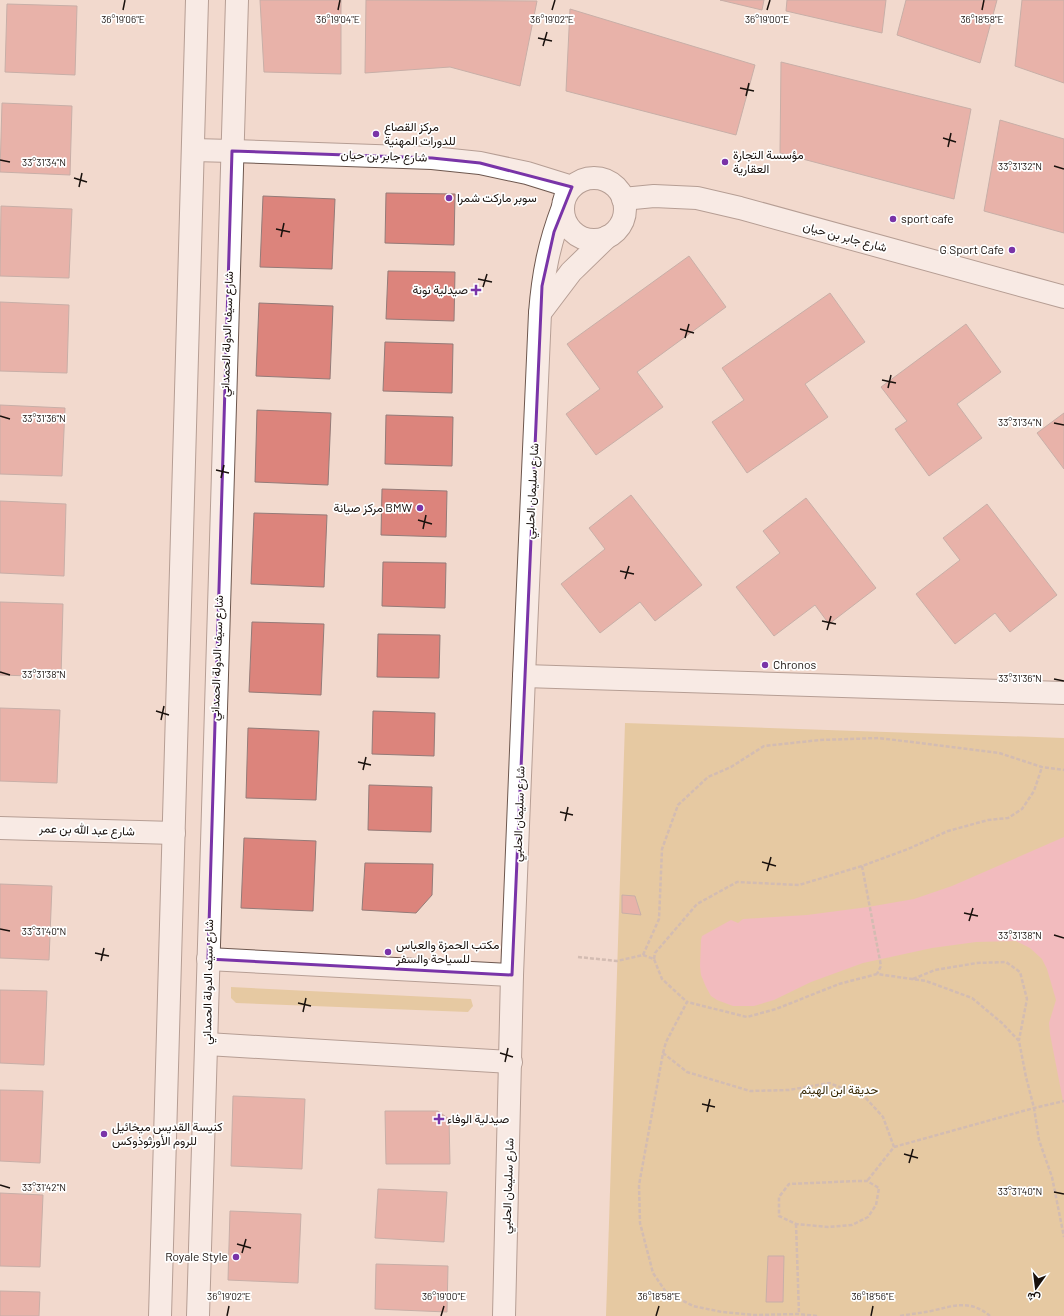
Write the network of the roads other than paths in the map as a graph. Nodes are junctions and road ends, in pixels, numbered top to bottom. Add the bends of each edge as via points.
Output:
1 (197, 0) edge
2 (237, 0) edge
3 (193, 150) junction
4 (232, 151) junction
5 (572, 187) junction
6 (623, 199) junction
7 (563, 207) junction
8 (607, 237) junction
9 (1064, 297) edge
10 (540, 313) junction
11 (524, 676) junction
12 (1064, 693) edge
13 (0, 828) edge
14 (174, 833) junction
15 (208, 959) junction
16 (512, 975) junction
17 (207, 1044) junction
18 (511, 1062) junction
19 (160, 1316) edge
20 (198, 1316) edge
21 (504, 1316) edge

1 - 3 street
2 - 4 street, شارع سيف الدولة الحمداني
3 - 4 street, شارع جابر بن حيان
3 - 14 street
4 - 5 street, شارع جابر بن حيان via 432,158 480,163 527,173
4 - 15 street, شارع سيف الدولة الحمداني
5 - 6 street via 580,181 601,178 611,183
5 - 7 street
6 - 8 street via 624,216 615,232
6 - 9 street, شارع جابر بن حيان via 654,196 697,198
7 - 8 street via 564,217 576,234 586,238
7 - 10 street, شارع سليمان الحلبي via 546,259
8 - 10 street via 570,272
10 - 11 street, شارع سليمان الحلبي
11 - 12 street
11 - 16 street, شارع سليمان الحلبي
13 - 14 street, شارع عبد الله بن عمر
14 - 19 street
15 - 16 street
15 - 17 street, شارع سيف الدولة الحمداني
16 - 18 street, شارع سليمان الحلبي
17 - 18 street
17 - 20 street, شارع سيف الدولة الحمداني
18 - 21 street, شارع سليمان الحلبي

